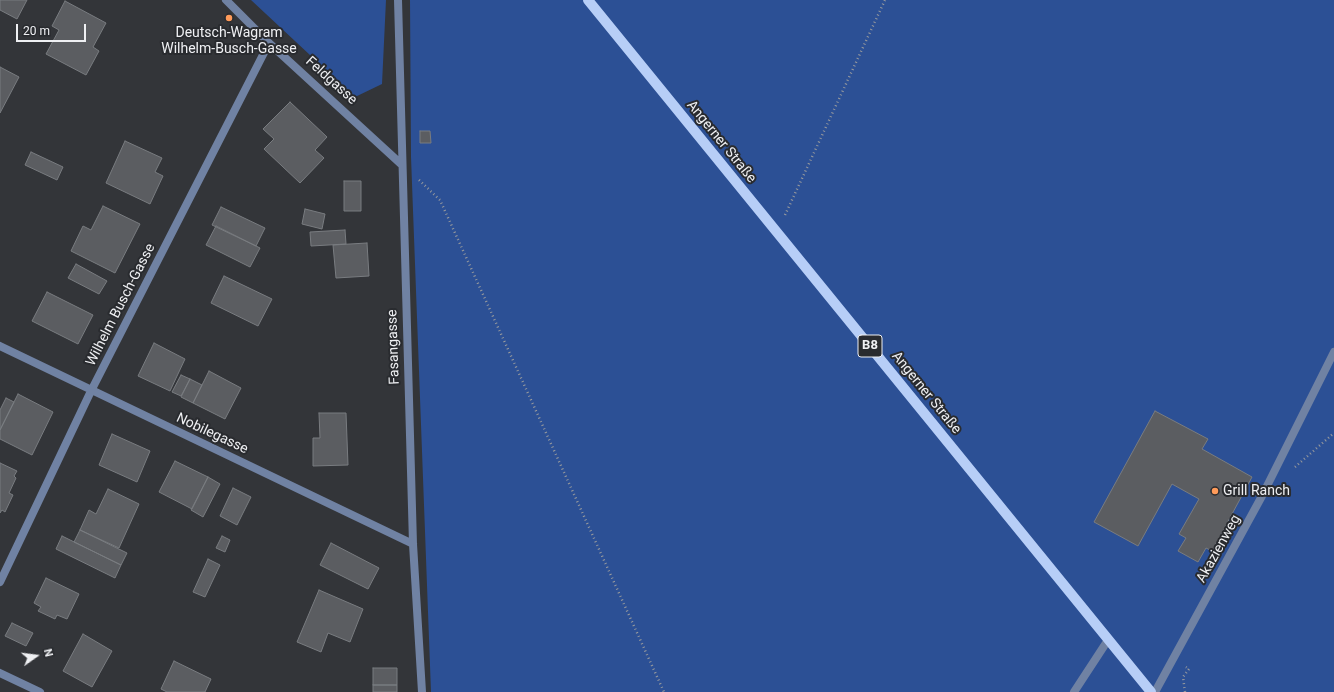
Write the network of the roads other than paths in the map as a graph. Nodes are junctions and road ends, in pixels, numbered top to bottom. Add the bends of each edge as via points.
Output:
1 (226, 0) edge
2 (398, 0) edge
3 (588, 0) edge
4 (269, 43) junction
5 (401, 164) junction
6 (0, 346) edge
7 (1334, 352) edge
8 (91, 391) junction
9 (413, 544) junction
10 (0, 582) edge
11 (1108, 640) junction
12 (0, 673) edge
13 (40, 692) edge
14 (422, 692) edge
15 (1074, 692) edge
16 (1151, 692) edge
17 (1155, 692) edge

1 - 4 street, Feldgasse
2 - 5 street, Fasangasse
3 - 11 main road, Angerner Straße / B8
4 - 5 street, Feldgasse
4 - 8 street, Wilhelm Busch-Gasse
5 - 9 street, Fasangasse
6 - 8 street, Nobilegasse
7 - 17 street, Akazienweg via 1262,496
8 - 9 street, Nobilegasse
8 - 10 street, Wilhelm Busch-Gasse
9 - 14 street, Fasangasse
11 - 15 street
11 - 16 main road, Angerner Straße / B8
12 - 13 street

